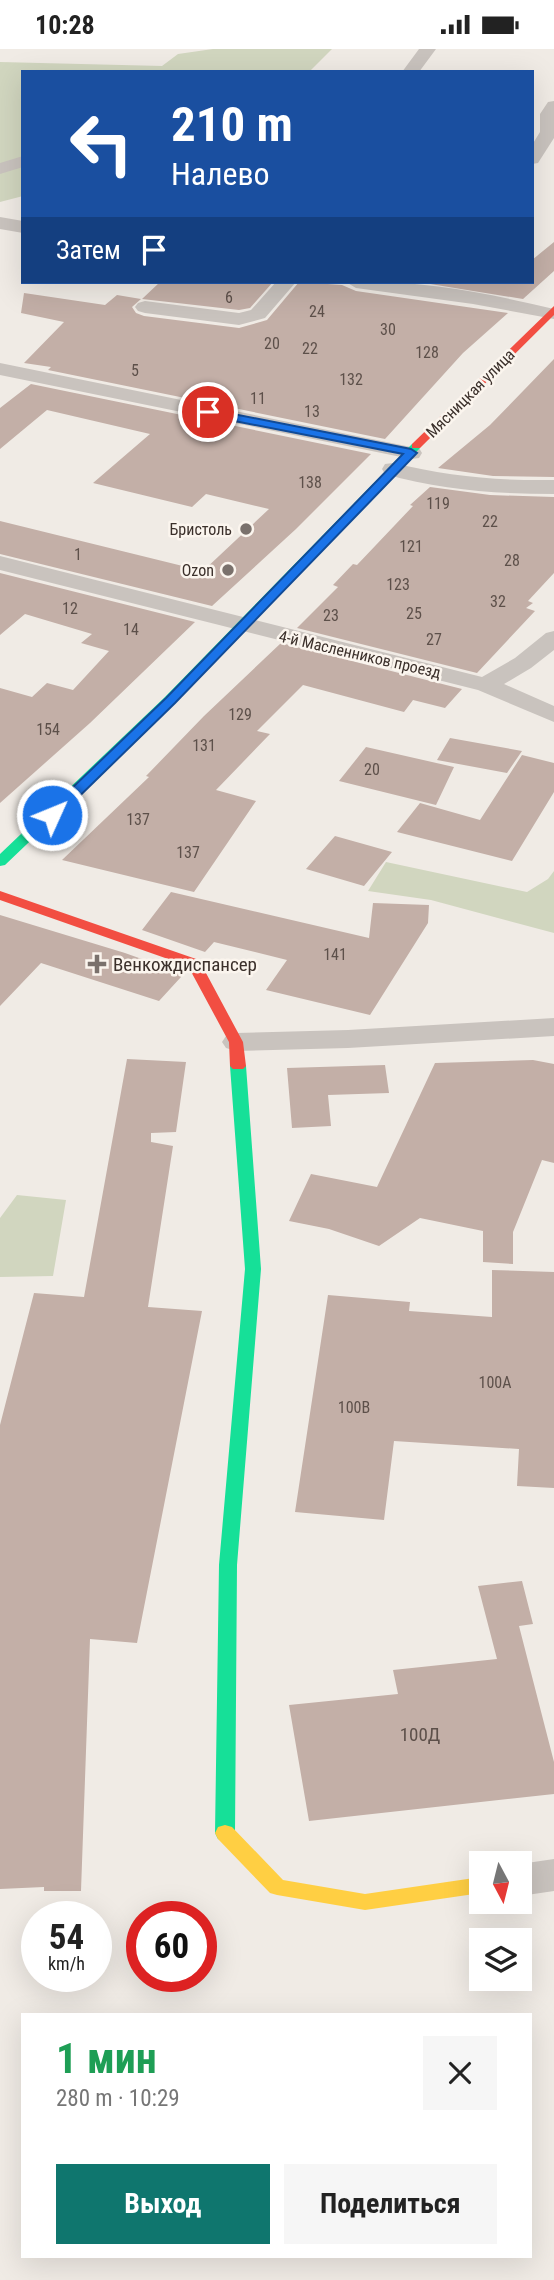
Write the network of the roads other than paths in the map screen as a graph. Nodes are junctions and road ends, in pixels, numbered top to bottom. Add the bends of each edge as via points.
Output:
1 (428, 49) edge
2 (412, 70) edge
3 (554, 106) edge
4 (534, 156) edge
5 (21, 162) edge
6 (0, 169) edge
7 (0, 223) edge
8 (21, 227) edge
9 (284, 284) edge
10 (391, 284) edge
11 (460, 288) edge
12 (145, 307) dead end
13 (552, 312) edge
14 (0, 369) edge
15 (411, 453) junction
16 (393, 469) junction
17 (554, 487) edge
18 (0, 563) edge
19 (243, 626) junction
20 (554, 638) edge
21 (486, 685) junction
22 (554, 715) edge
23 (0, 862) edge
24 (0, 895) edge
25 (554, 1027) edge
26 (236, 1042) junction
27 (554, 1875) edge
28 (532, 1878) edge
29 (469, 1887) edge

1 - 2 street
3 - 4 street via 550,132
5 - 6 street
7 - 8 street
9 - 12 street via 257,314 239,319
10 - 11 street
11 - 13 street
13 - 15 street, Мясницкая улица
14 - 15 street
15 - 16 street, Мясницкая улица
16 - 17 street via 424,479 492,487
16 - 19 street, Мясницкая улица
18 - 19 street, 4-й Масленников проезд
19 - 21 street, 4-й Масленников проезд
19 - 23 street, Мясницкая улица
20 - 21 street
21 - 22 street, 4-й Масленников проезд
24 - 26 street via 194,964
25 - 26 street
26 - 29 street via 253,1269 228,1565 226,1835 277,1887 365,1902
27 - 28 street

